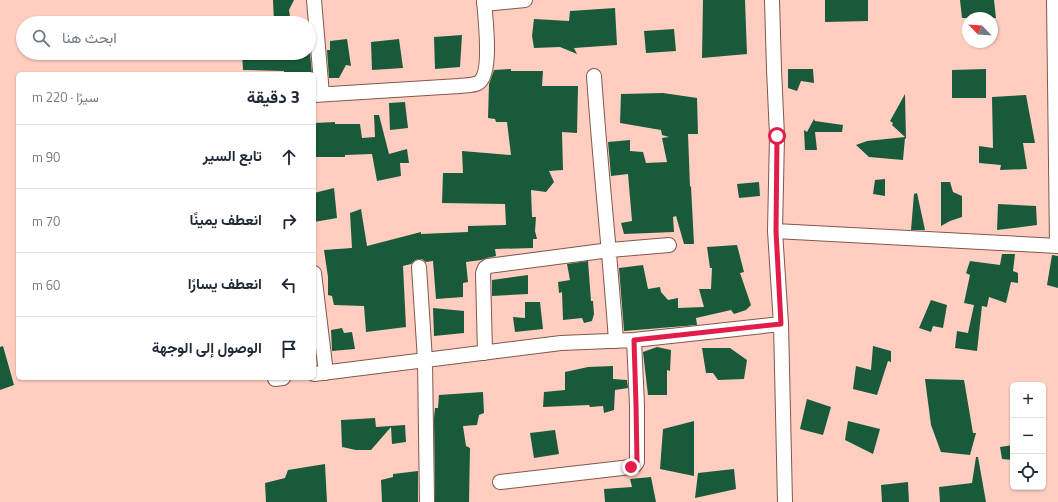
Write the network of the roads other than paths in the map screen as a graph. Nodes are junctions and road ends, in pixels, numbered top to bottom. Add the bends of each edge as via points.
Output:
1 (314, 0) edge
2 (525, 0) edge
3 (772, 0) edge
4 (1054, 0) edge
5 (484, 2) edge
6 (315, 16) edge
7 (316, 47) edge
8 (594, 76) dead end
9 (318, 94) edge
10 (776, 231) junction
11 (669, 245) dead end
12 (1058, 246) edge
13 (610, 250) junction
14 (419, 267) dead end
15 (316, 306) edge
16 (781, 324) junction
17 (634, 340) junction
18 (616, 341) junction
19 (485, 353) junction
20 (425, 360) junction
21 (320, 373) edge
22 (500, 482) dead end
23 (427, 502) edge
24 (785, 502) edge

1 - 6 street
2 - 5 street
3 - 10 street via 777,136
4 - 12 street
5 - 9 street via 486,71 479,82 459,86
7 - 9 street
8 - 13 street
10 - 12 street
10 - 16 street
11 - 13 street
13 - 18 street
13 - 19 street via 485,268
14 - 20 street
15 - 21 street
16 - 17 street
16 - 24 street
17 - 18 street
17 - 22 street via 637,420 635,465
18 - 19 street via 561,343
19 - 20 street
20 - 21 street
20 - 23 street

